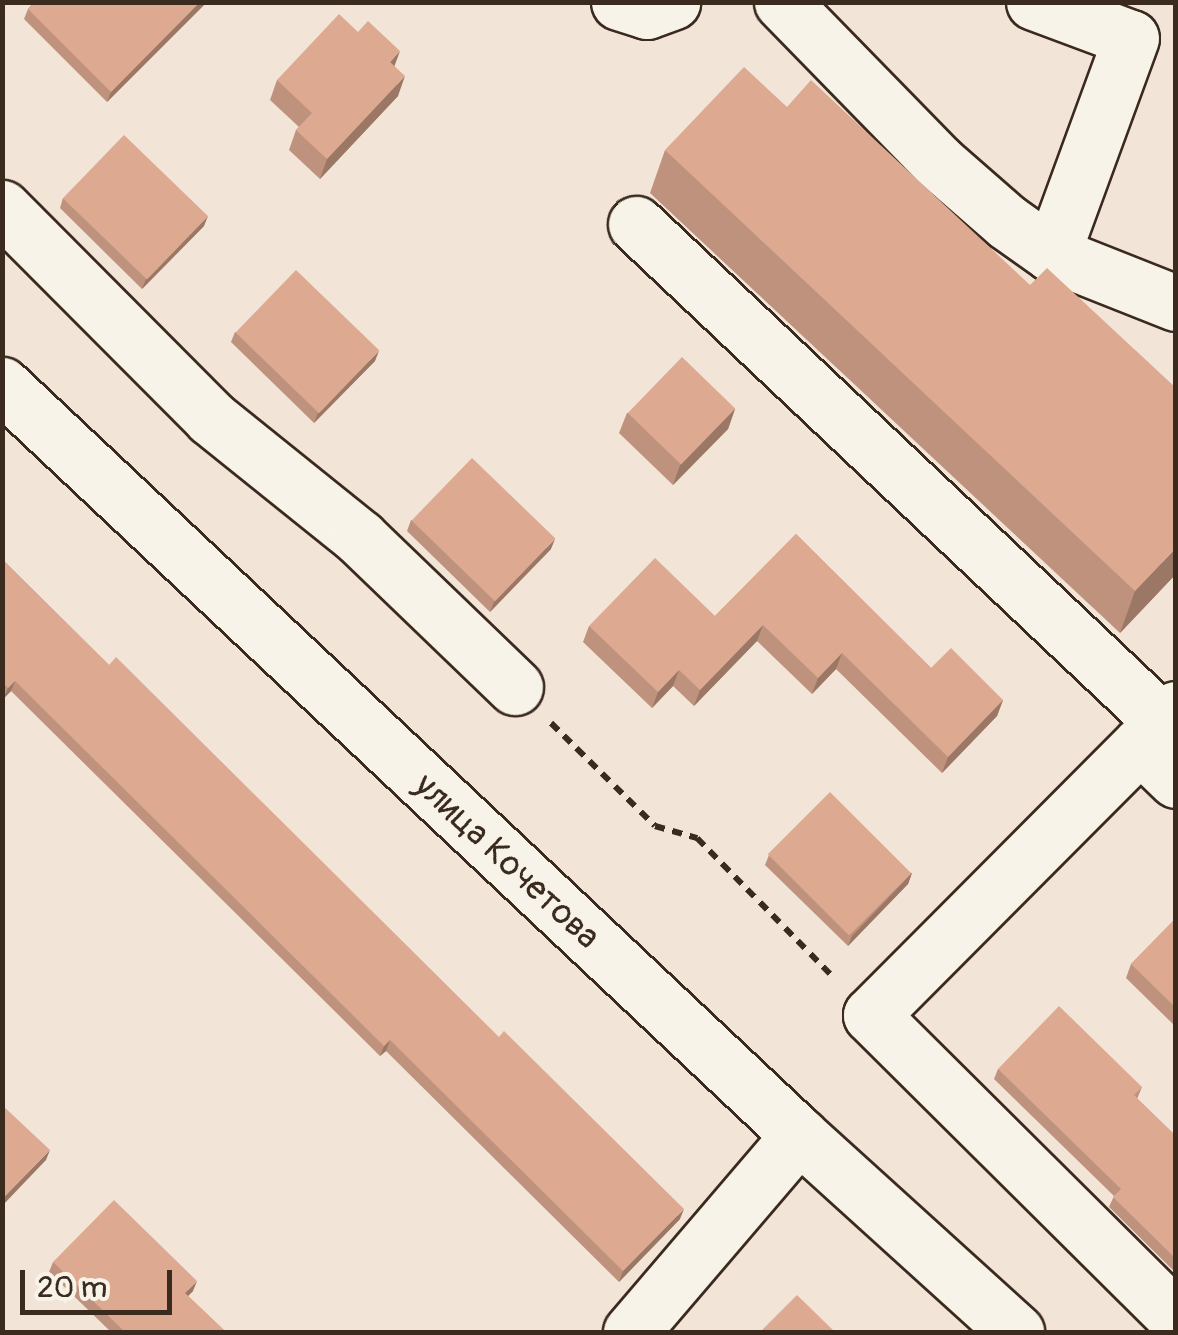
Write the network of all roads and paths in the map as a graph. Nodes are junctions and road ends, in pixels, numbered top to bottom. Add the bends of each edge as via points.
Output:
1 (619, 2) edge
2 (672, 2) edge
3 (782, 2) edge
4 (1034, 2) edge
5 (2, 208) edge
6 (636, 224) dead end
7 (1052, 254) junction
8 (1176, 303) edge
9 (2, 385) edge
10 (514, 688) joint
11 (1164, 739) edge
12 (871, 1015) junction
13 (799, 1135) junction
14 (1176, 1318) edge
15 (630, 1332) edge
16 (1016, 1332) edge

1 - 2 street via 647,11
3 - 7 street via 937,161
4 - 7 street via 1131,38
5 - 10 street via 211,418 360,538
6 - 11 street
7 - 8 street
9 - 13 street, улица Кочетова
10 - 12 path via 655,826 697,838
11 - 12 street
12 - 14 street
13 - 15 street
13 - 16 street, улица Кочетова

